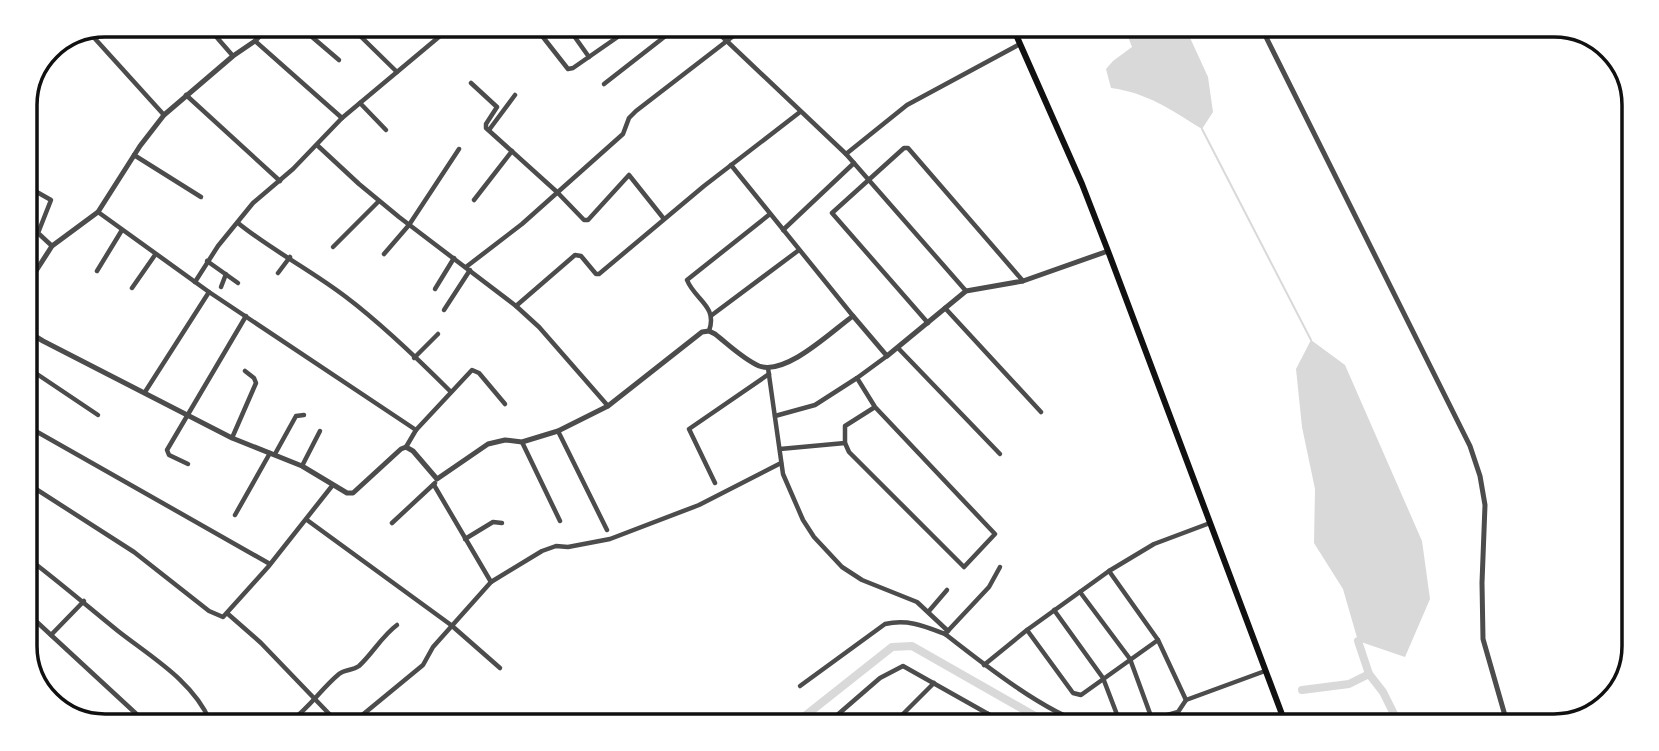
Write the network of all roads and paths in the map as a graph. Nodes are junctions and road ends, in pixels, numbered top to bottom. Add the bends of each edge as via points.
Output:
1 (216, 37) edge
2 (259, 37) edge
3 (312, 37) edge
4 (362, 37) edge
5 (439, 37) edge
6 (543, 37) edge
7 (575, 37) edge
8 (618, 37) edge
9 (664, 37) edge
10 (723, 37) edge
11 (734, 37) edge
12 (1017, 37) edge
13 (1266, 37) edge
14 (94, 38) edge
15 (255, 41) junction
16 (728, 42) junction
17 (1020, 44) junction
18 (233, 56) junction
19 (589, 57) junction
20 (339, 60) dead end
21 (397, 72) junction
22 (471, 83) dead end
23 (604, 84) dead end
24 (187, 95) junction
25 (515, 95) dead end
26 (360, 103) junction
27 (800, 112) junction
28 (164, 115) junction
29 (342, 118) junction
30 (386, 130) dead end
31 (489, 131) junction
32 (317, 145) junction
33 (459, 149) dead end
34 (512, 151) junction
35 (134, 155) junction
36 (846, 155) junction
37 (854, 163) junction
38 (731, 165) junction
39 (870, 180) junction
40 (280, 181) junction
41 (37, 192) edge
42 (557, 192) junction
43 (201, 197) dead end
44 (474, 200) dead end
45 (379, 201) junction
46 (98, 212) junction
47 (770, 214) junction
48 (664, 219) junction
49 (238, 223) junction
50 (409, 225) junction
51 (122, 230) junction
52 (783, 230) junction
53 (52, 246) junction
54 (333, 247) dead end
55 (799, 250) junction
56 (1108, 251) junction
57 (384, 254) dead end
58 (155, 255) junction
59 (290, 257) junction
60 (454, 258) junction
61 (207, 261) junction
62 (37, 269) edge
63 (468, 269) junction
64 (97, 271) dead end
65 (278, 272) dead end
66 (226, 274) junction
67 (1024, 281) junction
68 (195, 282) junction
69 (238, 283) dead end
70 (221, 287) dead end
71 (132, 288) dead end
72 (435, 289) dead end
73 (209, 292) junction
74 (965, 292) junction
75 (516, 306) junction
76 (945, 308) junction
77 (444, 310) dead end
78 (712, 315) junction
79 (246, 316) junction
80 (853, 316) junction
81 (928, 323) junction
82 (709, 331) junction
83 (438, 334) dead end
84 (37, 337) edge
85 (898, 348) junction
86 (887, 356) junction
87 (414, 358) junction
88 (245, 371) dead end
89 (768, 371) junction
90 (37, 374) edge
91 (857, 378) junction
92 (145, 392) junction
93 (451, 392) junction
94 (505, 404) dead end
95 (608, 406) junction
96 (875, 407) junction
97 (1041, 412) dead end
98 (98, 415) dead end
99 (304, 415) dead end
100 (775, 415) junction
101 (187, 416) junction
102 (416, 430) junction
103 (320, 431) dead end
104 (558, 431) junction
105 (37, 432) edge
106 (232, 438) junction
107 (522, 442) junction
108 (845, 443) junction
109 (406, 447) junction
110 (780, 449) junction
111 (272, 454) junction
112 (1000, 454) dead end
113 (781, 463) junction
114 (188, 464) dead end
115 (302, 466) junction
116 (435, 482) junction
117 (715, 483) dead end
118 (332, 486) junction
119 (37, 490) edge
120 (235, 515) dead end
121 (307, 520) junction
122 (560, 521) dead end
123 (392, 523) dead end
124 (502, 523) dead end
125 (1211, 523) junction
126 (607, 530) dead end
127 (465, 539) junction
128 (270, 564) junction
129 (37, 565) edge
130 (1000, 567) dead end
131 (1108, 571) junction
132 (491, 582) junction
133 (947, 590) dead end
134 (1080, 592) junction
135 (84, 601) junction
136 (1054, 610) junction
137 (929, 611) junction
138 (228, 614) junction
139 (37, 622) edge
140 (397, 625) dead end
141 (451, 625) junction
142 (1027, 630) junction
143 (947, 633) junction
144 (51, 635) junction
145 (1158, 640) junction
146 (1130, 659) junction
147 (984, 665) junction
148 (500, 668) dead end
149 (1265, 671) junction
150 (1103, 678) junction
151 (934, 683) junction
152 (800, 686) dead end
153 (313, 698) junction
154 (1186, 700) junction
155 (137, 714) edge
156 (207, 714) edge
157 (301, 714) edge
158 (330, 714) edge
159 (365, 714) edge
160 (838, 714) edge
161 (903, 714) edge
162 (988, 714) edge
163 (1064, 714) edge
164 (1117, 714) edge
165 (1150, 714) edge
166 (1171, 714) edge
167 (1282, 714) edge
168 (1504, 714) edge

1 - 18 street
2 - 15 street
3 - 20 street
4 - 21 street
5 - 21 street
6 - 19 street via 568,69
7 - 19 street
8 - 19 street
9 - 23 street
10 - 16 street
11 - 16 street
12 - 17 main road
13 - 168 street via 1470,446 1485,505 1483,639
14 - 28 street
15 - 18 street
15 - 29 street
16 - 27 street
16 - 42 street via 632,114 623,134
17 - 36 street via 908,105
17 - 56 main road
18 - 24 street
21 - 26 street
22 - 31 street via 497,107 486,124
24 - 28 street
24 - 40 street
25 - 31 street
26 - 29 street
26 - 30 street
27 - 36 street
27 - 38 street
28 - 35 street
29 - 32 street
31 - 34 street
32 - 40 street
32 - 45 street
33 - 50 street
34 - 42 street
34 - 44 street
35 - 43 street
35 - 46 street
36 - 37 street
37 - 39 street
37 - 52 street
38 - 47 street
38 - 48 street
39 - 67 street via 908,148
39 - 74 street
39 - 81 street via 832,213
40 - 49 street via 253,203
41 - 53 street via 51,200 38,233
42 - 48 street via 586,222 629,175
42 - 63 street
45 - 50 street
45 - 54 street
46 - 51 street
46 - 53 street
47 - 52 street
47 - 78 street via 687,281
48 - 75 street via 599,274 575,255
49 - 59 street
49 - 61 street
50 - 57 street
50 - 60 street
51 - 58 street
51 - 64 street
52 - 55 street
53 - 62 street
55 - 78 street
55 - 80 street
56 - 67 street
56 - 125 main road
58 - 68 street
58 - 71 street
59 - 65 street
59 - 87 street via 354,303
60 - 63 street
60 - 72 street
61 - 66 street
61 - 68 street
63 - 75 street
63 - 77 street
66 - 69 street
66 - 70 street
67 - 74 street
68 - 73 street
73 - 79 street
73 - 92 street
74 - 76 street
75 - 95 street
76 - 81 street
76 - 97 street
78 - 82 street
79 - 101 street
79 - 102 street
80 - 86 street
80 - 89 street via 784,365
81 - 85 street
82 - 89 street
82 - 95 street via 699,334
83 - 87 street
84 - 92 street
85 - 86 street
85 - 112 street
86 - 91 street
87 - 93 street
88 - 106 street via 256,383
89 - 100 street
89 - 117 street via 689,429
90 - 98 street
91 - 96 street
91 - 100 street via 816,405
92 - 101 street
93 - 94 street via 475,370
93 - 102 street
95 - 104 street
96 - 108 street via 846,424
96 - 108 street via 995,537 963,568 850,454
99 - 111 street via 296,416
100 - 110 street
101 - 106 street
101 - 114 street via 167,452
102 - 109 street
103 - 115 street
104 - 107 street
104 - 126 street
105 - 128 street
106 - 111 street
107 - 116 street via 488,444
107 - 122 street
108 - 110 street
109 - 116 street
109 - 118 street via 353,493
110 - 113 street
111 - 115 street
111 - 120 street
113 - 132 street via 699,505 610,539 542,551
113 - 137 street via 803,520 828,555 862,580 910,598
115 - 118 street
116 - 123 street
116 - 127 street
118 - 121 street
119 - 138 street via 134,552 218,617
121 - 128 street
121 - 141 street
124 - 127 street via 492,522
125 - 131 street via 1154,544
125 - 149 main road
127 - 132 street
128 - 138 street
129 - 135 street
130 - 143 street via 989,587
131 - 134 street
131 - 145 street
132 - 141 street
133 - 137 street
134 - 136 street
134 - 146 street
135 - 144 street
135 - 156 street via 188,688
136 - 142 street
136 - 150 street
137 - 143 street
138 - 153 street
139 - 144 street
140 - 153 street via 360,664 341,672
141 - 148 street
141 - 159 street via 423,665
142 - 147 street
142 - 150 street via 1073,693 1081,695
143 - 147 street
143 - 152 street via 916,623 885,624
144 - 155 street
145 - 146 street
145 - 154 street
146 - 150 street
146 - 165 street
147 - 163 street
149 - 154 street
149 - 167 main road
150 - 164 street
151 - 160 street via 903,666 880,678
151 - 161 street
151 - 162 street
153 - 157 street
153 - 158 street
154 - 166 street via 1178,712

